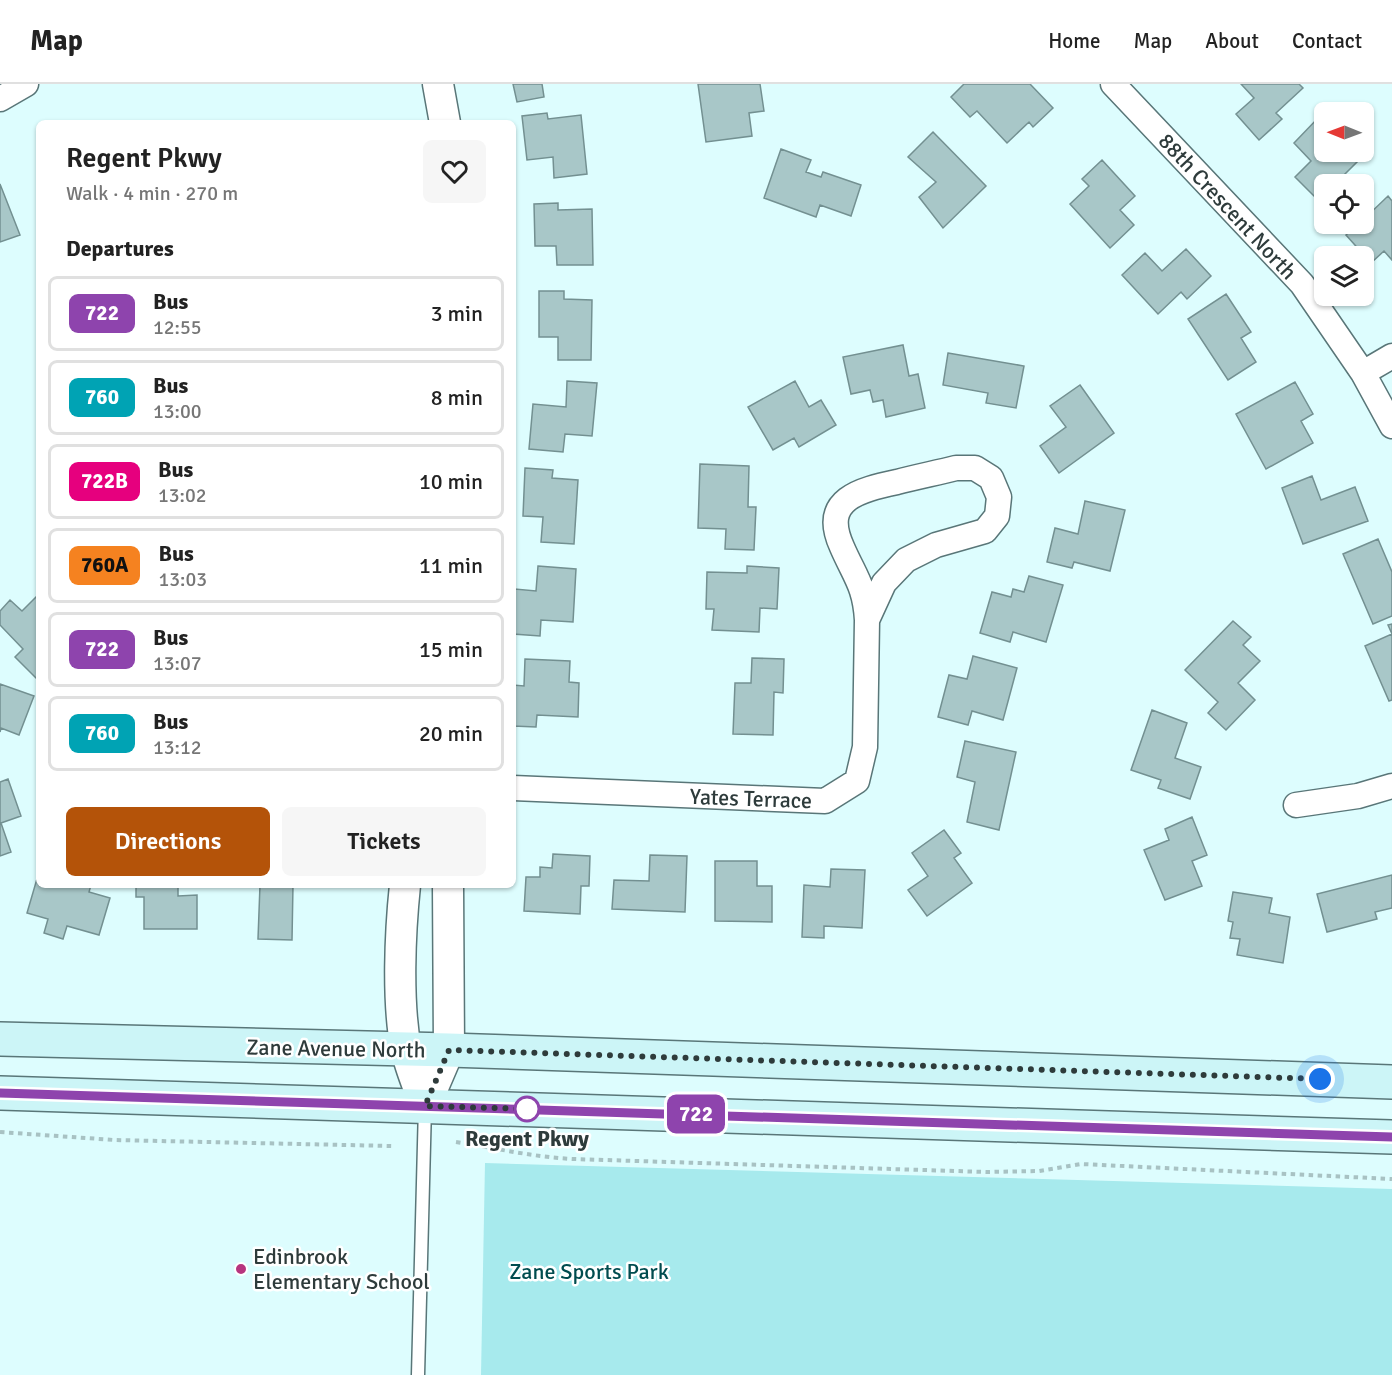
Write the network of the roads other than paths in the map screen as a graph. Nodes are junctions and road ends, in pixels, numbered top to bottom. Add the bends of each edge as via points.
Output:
1 (26, 84) edge
2 (438, 84) edge
3 (1113, 84) edge
4 (0, 99) edge
5 (444, 120) edge
6 (1392, 356) edge
7 (1363, 373) junction
8 (1392, 426) edge
9 (867, 620) junction
10 (1392, 786) edge
11 (516, 788) edge
12 (1296, 805) dead end
13 (405, 888) edge
14 (448, 888) edge
15 (0, 1040) edge
16 (406, 1050) junction
17 (449, 1050) junction
18 (1392, 1082) edge
19 (0, 1093) edge
20 (425, 1106) junction
21 (1392, 1137) edge
22 (418, 1375) edge

1 - 4 street
2 - 5 street
3 - 7 street, 88th Crescent North via 1302,284
6 - 7 street
7 - 8 street, 88th Crescent North
9 - 9 street, Yates Terrace via 884,583 906,560 936,545 985,531 997,516 999,497 991,478 975,468 956,468 861,490 846,499 836,515 836,531 861,583
9 - 11 street, Yates Terrace via 865,747 857,781 825,801
10 - 12 street via 1358,796
13 - 16 street via 402,1018
14 - 17 street
15 - 16 main road, Zane Avenue North
16 - 17 main road, Zane Avenue North
16 - 20 street
17 - 18 main road, Zane Avenue North
17 - 20 street
19 - 20 main road
20 - 21 main road
20 - 22 lane

